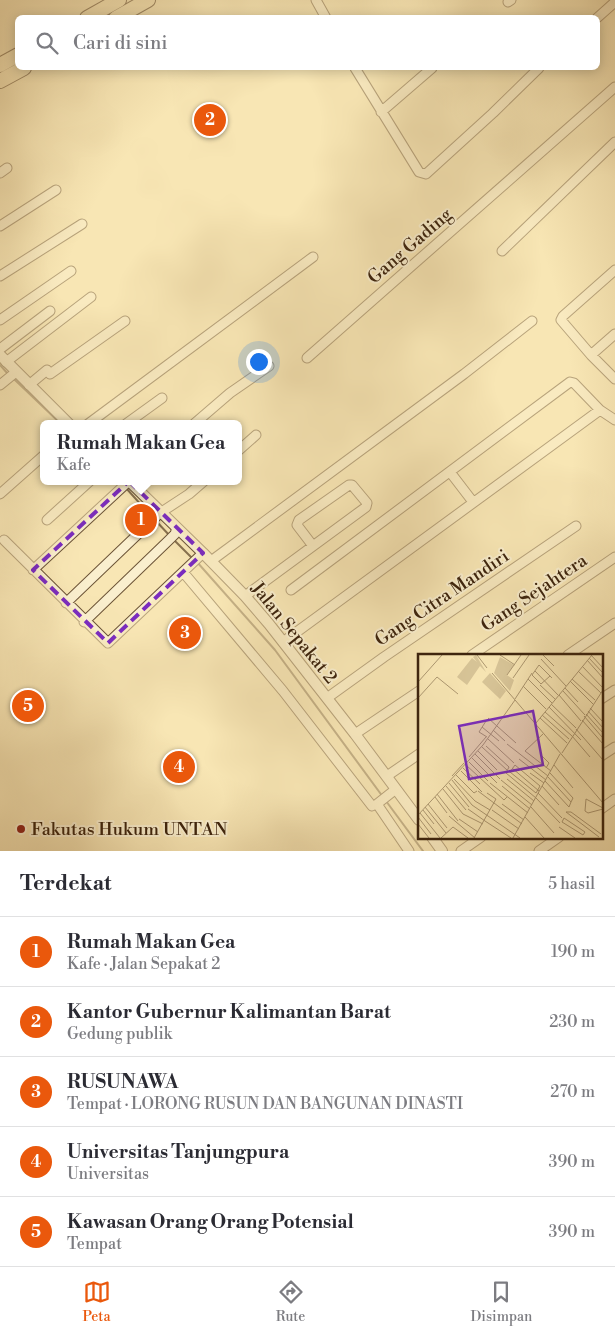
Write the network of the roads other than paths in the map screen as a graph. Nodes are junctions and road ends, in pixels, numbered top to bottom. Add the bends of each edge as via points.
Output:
1 (118, 0) edge
2 (148, 0) edge
3 (316, 0) edge
4 (615, 2) edge
5 (92, 15) edge
6 (121, 15) edge
7 (324, 15) edge
8 (600, 15) edge
9 (15, 57) edge
10 (0, 65) edge
11 (20, 70) edge
12 (356, 70) edge
13 (430, 70) edge
14 (537, 70) edge
15 (0, 81) edge
16 (615, 87) edge
17 (381, 112) junction
18 (615, 142) edge
19 (56, 190) dead end
20 (82, 224) dead end
21 (0, 226) edge
22 (502, 251) dead end
23 (312, 257) dead end
24 (615, 270) edge
25 (71, 271) dead end
26 (0, 276) edge
27 (91, 297) dead end
28 (50, 311) dead end
29 (0, 320) edge
30 (125, 321) dead end
31 (532, 321) dead end
32 (615, 334) edge
33 (0, 349) edge
34 (591, 355) junction
35 (3, 358) edge
36 (307, 358) dead end
37 (269, 366) dead end
38 (9, 378) edge
39 (615, 379) edge
40 (29, 385) junction
41 (162, 398) dead end
42 (600, 410) junction
43 (64, 420) edge
44 (93, 420) edge
45 (132, 420) edge
46 (199, 420) edge
47 (615, 420) edge
48 (256, 436) dead end
49 (242, 448) edge
50 (40, 459) edge
51 (450, 472) junction
52 (86, 485) edge
53 (125, 485) edge
54 (199, 485) edge
55 (0, 494) edge
56 (473, 502) junction
57 (159, 514) junction
58 (47, 520) dead end
59 (576, 526) dead end
60 (174, 534) junction
61 (4, 540) dead end
62 (313, 546) junction
63 (615, 557) edge
64 (201, 558) junction
65 (34, 570) junction
66 (183, 572) junction
67 (291, 590) dead end
68 (245, 596) junction
69 (66, 603) junction
70 (84, 622) junction
71 (615, 623) edge
72 (283, 642) junction
73 (473, 654) edge
74 (569, 654) edge
75 (615, 690) edge
76 (418, 692) edge
77 (326, 698) junction
78 (602, 698) edge
79 (355, 734) junction
80 (615, 747) edge
81 (418, 755) edge
82 (602, 755) edge
83 (387, 776) junction
84 (393, 792) junction
85 (615, 799) edge
86 (376, 804) junction
87 (602, 807) edge
88 (418, 819) edge
89 (433, 838) edge
90 (480, 838) edge
91 (558, 838) edge
92 (409, 851) edge
93 (442, 851) edge
94 (461, 851) edge
95 (539, 851) edge

1 - 5 highway
2 - 6 highway
3 - 7 street
4 - 8 street
9 - 10 highway
11 - 15 highway
12 - 17 street
13 - 17 street
14 - 17 street via 426,174 418,172
16 - 36 street, Gang Gading
18 - 22 street
19 - 21 street
20 - 26 street
23 - 44 street
24 - 34 street via 561,320
25 - 29 street
27 - 35 street
28 - 33 street
30 - 40 street
31 - 64 street via 464,374
32 - 34 street
34 - 39 street
35 - 38 street
37 - 46 street
38 - 40 street
40 - 43 street
41 - 45 street
42 - 47 street
42 - 51 street via 570,382
42 - 56 street
48 - 49 street
50 - 55 street
51 - 56 street
51 - 67 street
52 - 58 street
53 - 57 street, Jalan Sepakat 2
53 - 65 street
54 - 57 street
56 - 72 street
57 - 60 street, Jalan Sepakat 2
57 - 69 street
59 - 77 street, Gang Citra Mandiri
60 - 64 street, Jalan Sepakat 2
60 - 70 street
61 - 65 street
62 - 62 street via 297,525 299,520 352,485 367,503 366,507
62 - 68 street
63 - 73 street, Gang Sejahtera
64 - 66 street
64 - 68 street, Jalan Sepakat 2
65 - 69 street
66 - 70 street via 108,643
66 - 86 street
68 - 72 street, Jalan Sepakat 2
69 - 70 street
71 - 74 street
72 - 77 street, Jalan Sepakat 2
75 - 78 street
76 - 79 street
77 - 79 street, Jalan Sepakat 2
79 - 83 street, Jalan Sepakat 2
80 - 82 street
81 - 83 street
83 - 84 street, Jalan Sepakat 2
84 - 86 street
84 - 88 street, Jalan Sepakat 2
85 - 87 street
86 - 92 street
89 - 93 street
90 - 94 street
91 - 95 street

